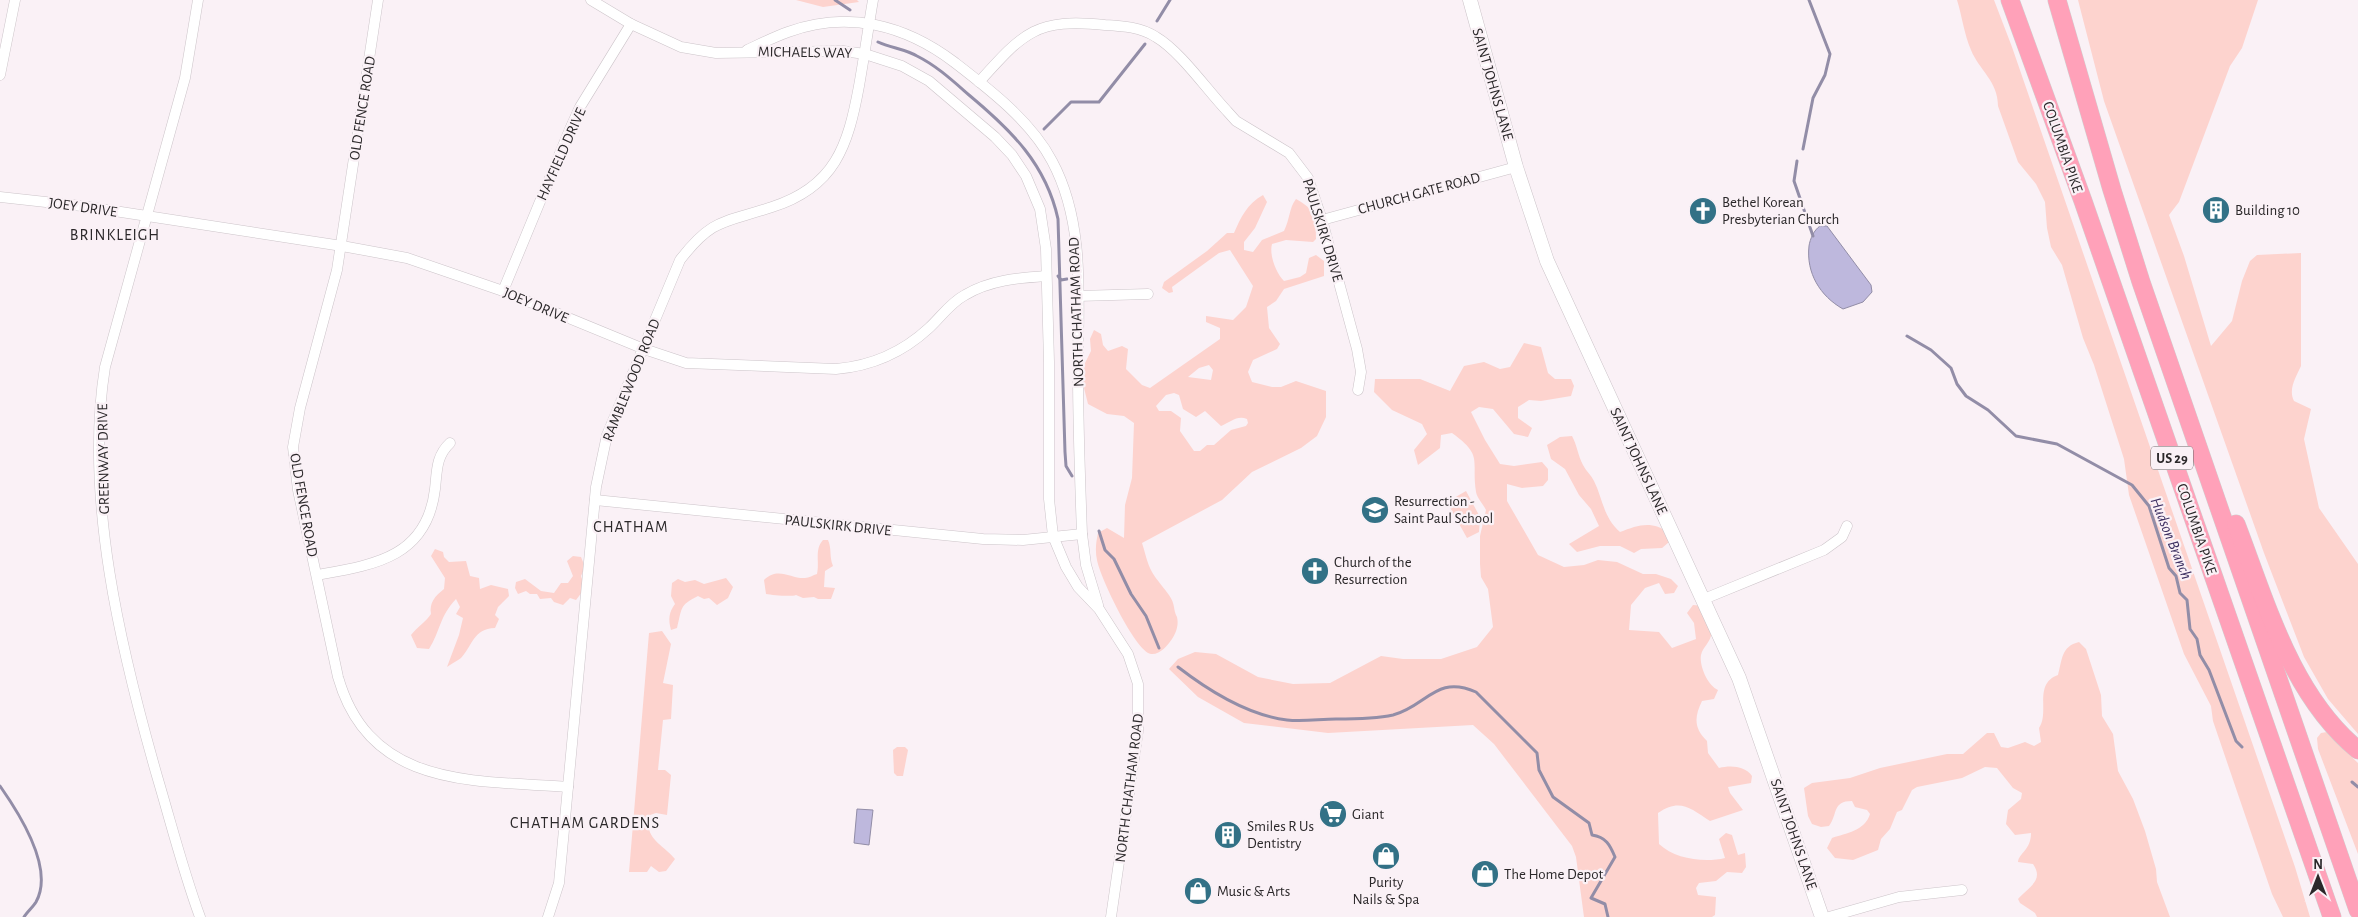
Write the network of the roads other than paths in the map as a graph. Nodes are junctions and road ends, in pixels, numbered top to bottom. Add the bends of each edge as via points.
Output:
1 (15, 0) edge
2 (198, 0) edge
3 (378, 0) edge
4 (591, 0) edge
5 (873, 0) edge
6 (1470, 0) edge
7 (2010, 0) edge
8 (2058, 0) edge
9 (869, 23) junction
10 (631, 24) junction
11 (745, 51) junction
12 (864, 54) junction
13 (0, 75) edge
14 (980, 82) junction
15 (1516, 167) junction
16 (0, 197) edge
17 (147, 216) junction
18 (1322, 220) junction
19 (342, 246) junction
20 (1046, 276) junction
21 (503, 291) junction
22 (1148, 294) dead end
23 (1078, 296) junction
24 (644, 350) junction
25 (2172, 373) junction
26 (1358, 390) dead end
27 (450, 443) dead end
28 (595, 500) junction
29 (1847, 526) dead end
30 (1082, 534) junction
31 (1053, 536) junction
32 (316, 575) junction
33 (1704, 599) junction
34 (1099, 609) junction
35 (2358, 750) edge
36 (568, 787) junction
37 (1962, 890) dead end
38 (2358, 910) edge
39 (200, 917) edge
40 (548, 917) edge
41 (1111, 917) edge
42 (1822, 917) edge
43 (1828, 917) edge
44 (2332, 917) edge

1 - 13 street
2 - 17 street, GREENWAY DRIVE via 185,78
3 - 19 street, OLD FENCE ROAD
4 - 10 street, MICHAELS WAY
5 - 9 street, RAMBLEWOOD ROAD
6 - 15 street, SAINT JOHNS LANE
7 - 44 highway, COLUMBIA PIKE / US 29
8 - 25 highway, COLUMBIA PIKE / US 29 via 2112,190
9 - 11 street, MICHAELS WAY via 824,23 804,27
9 - 12 street, RAMBLEWOOD ROAD
9 - 14 street, NORTH CHATHAM ROAD via 912,35
10 - 11 street, MICHAELS WAY via 681,47 716,53
10 - 21 street, HAYFIELD DRIVE via 580,107
11 - 12 street, MICHAELS WAY via 822,50
12 - 20 street, NORTH CHATHAM ROAD via 915,72 995,137 1012,155 1040,209
12 - 24 street, RAMBLEWOOD ROAD via 852,124 836,163 823,179 786,203 736,216 702,233 680,260
14 - 18 street, PAULSKIRK DRIVE via 1014,44 1042,27 1061,22 1081,22 1144,31 1170,47 1236,121 1289,153 1308,178
14 - 23 street, NORTH CHATHAM ROAD via 1037,138 1062,181 1073,224
15 - 18 street, CHURCH GATE ROAD
15 - 33 street, SAINT JOHNS LANE via 1565,304
16 - 17 street, JOEY DRIVE
17 - 19 street, JOEY DRIVE
17 - 39 street, GREENWAY DRIVE via 104,374 101,488 109,566 134,697
18 - 26 street, PAULSKIRK DRIVE via 1357,349
19 - 21 street, JOEY DRIVE via 412,259
19 - 32 street, OLD FENCE ROAD via 293,447 298,490
20 - 24 street, JOEY DRIVE via 996,282 977,288 950,306 914,341 876,362 855,367 686,363
20 - 31 street, NORTH CHATHAM ROAD via 1049,499
21 - 24 street, JOEY DRIVE
22 - 23 street
23 - 30 street, NORTH CHATHAM ROAD
24 - 28 street, RAMBLEWOOD ROAD via 606,434
25 - 35 highway via 2220,479 2294,666 2321,709
25 - 38 highway, COLUMBIA PIKE / US 29
27 - 32 street via 440,455 430,512 415,538 402,551 368,566
28 - 31 street, PAULSKIRK DRIVE via 983,540
28 - 36 street, RAMBLEWOOD ROAD
29 - 33 street via 1842,537 1824,550
30 - 31 street, PAULSKIRK DRIVE
30 - 34 street, NORTH CHATHAM ROAD via 1086,565
31 - 34 street, NORTH CHATHAM ROAD via 1078,587
32 - 36 street, OLD FENCE ROAD via 342,694 361,725 393,756 435,774
33 - 42 street, SAINT JOHNS LANE via 1752,712
34 - 41 street, NORTH CHATHAM ROAD via 1134,668 1140,709
36 - 40 street, RAMBLEWOOD ROAD via 559,882
37 - 43 street via 1899,897

